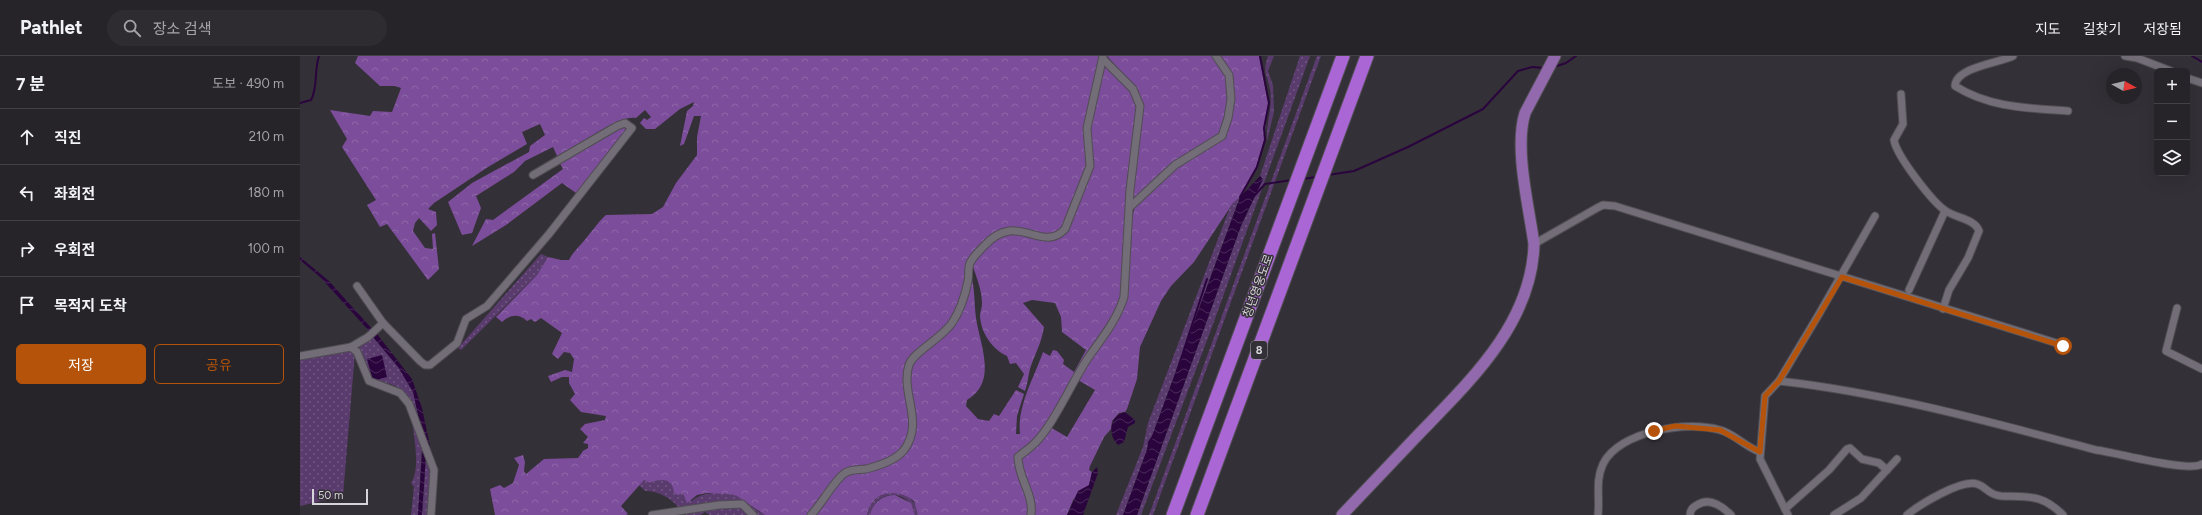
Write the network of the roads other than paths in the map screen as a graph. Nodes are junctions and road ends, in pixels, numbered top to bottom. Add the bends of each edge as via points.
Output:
1 (1216, 56) edge
2 (1343, 56) edge
3 (1367, 56) edge
4 (2014, 56) edge
5 (2125, 56) edge
6 (1554, 57) edge
7 (1103, 58) edge
8 (2163, 68) edge
9 (2190, 79) edge
10 (2202, 83) edge
11 (1900, 94) dead end
12 (2068, 111) dead end
13 (532, 175) dead end
14 (1130, 207) junction
15 (1945, 211) junction
16 (1875, 216) dead end
17 (1534, 244) junction
18 (1842, 277) junction
19 (356, 286) dead end
20 (1909, 290) dead end
21 (2177, 308) dead end
22 (1943, 309) junction
23 (381, 325) junction
24 (2063, 346) dead end
25 (351, 348) junction
26 (300, 356) edge
27 (2202, 369) edge
28 (1779, 381) junction
29 (1760, 452) junction
30 (1896, 459) dead end
31 (2202, 464) edge
32 (1887, 470) junction
33 (1787, 512) edge
34 (431, 515) edge
35 (652, 515) edge
36 (753, 515) edge
37 (811, 515) edge
38 (1031, 515) edge
39 (1173, 515) edge
40 (1197, 515) edge
41 (1342, 515) edge
42 (1598, 515) edge
43 (1690, 515) edge
44 (1731, 515) edge
45 (1834, 515) edge
46 (1907, 515) edge
47 (2064, 515) edge

1 - 14 street via 1229,75 1231,99 1222,136 1176,165
2 - 39 highway, 청년영웅도로 / 8
3 - 40 highway, 청년영웅도로 / 8
4 - 12 street via 1966,73 1955,81 1955,86 1975,97 2004,106
5 - 8 street
6 - 17 main road via 1525,113 1521,135
7 - 14 street via 1133,89 1140,106
7 - 37 street via 1087,128 1090,166 1065,229 1060,234 1048,238 1022,230 1007,231 990,239 970,263 963,301 953,322 938,339 913,357 909,365 913,424 911,436 903,451 876,466 845,473
9 - 10 street
11 - 15 street via 1903,124 1895,136 1895,146 1913,175
13 - 23 street via 618,126 625,123 632,128 545,239 487,306 466,319 457,343 430,365 420,361
14 - 38 street via 1124,297 1120,309 1050,423 1035,443 1018,457 1018,468 1030,498
15 - 20 street
15 - 22 street via 1974,224 1979,231 1949,290
16 - 18 street
17 - 18 street via 1597,208 1608,205
17 - 41 main road via 1534,256 1524,293 1514,319 1497,348
18 - 22 street
18 - 28 street
19 - 23 street
21 - 27 street via 2166,351
22 - 24 street
23 - 25 street
25 - 26 street
25 - 34 street via 357,352 369,381 400,393 409,404 434,470
28 - 29 street via 1765,396
28 - 31 street via 1918,405 2096,450 2192,467
29 - 33 street via 1764,470
29 - 42 street via 1728,433 1712,428 1675,426 1630,440 1604,462 1597,481
30 - 32 street
32 - 33 street via 1879,463 1862,459 1850,448 1847,449
32 - 45 street via 1861,498
35 - 36 street via 742,504
43 - 44 street via 1698,503 1710,502
46 - 47 street via 1949,491 1972,484 1977,484 1992,495 2040,498

